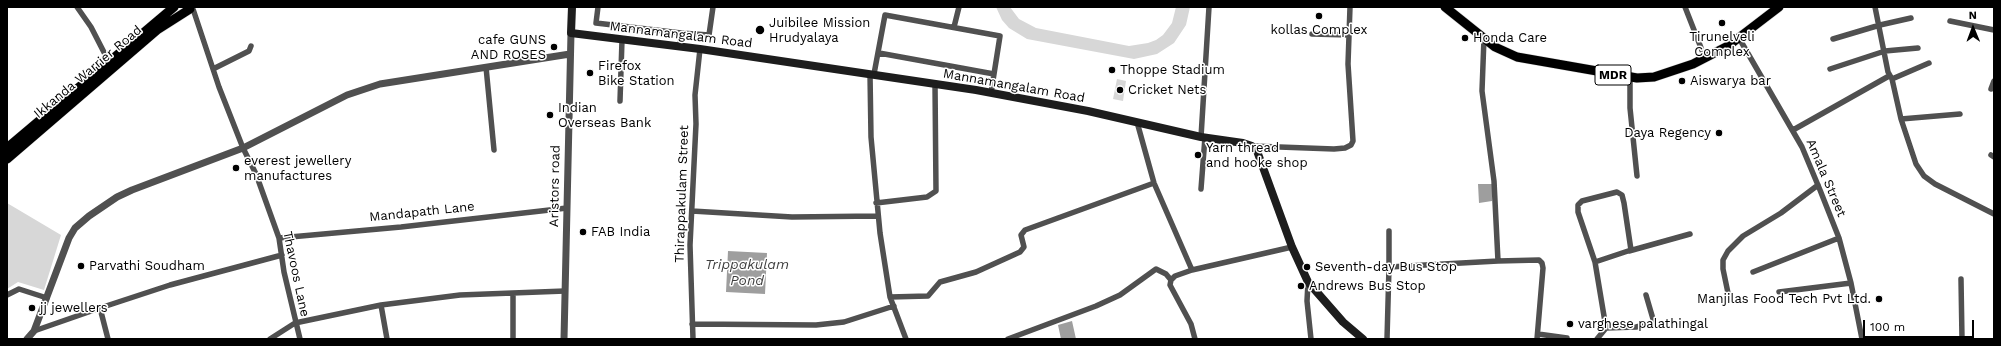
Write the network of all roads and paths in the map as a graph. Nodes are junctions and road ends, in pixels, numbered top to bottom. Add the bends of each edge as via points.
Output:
1 (77, 7) edge
2 (174, 7) edge
3 (572, 7) edge
4 (598, 7) edge
5 (713, 7) edge
6 (959, 7) edge
7 (1209, 7) edge
8 (1350, 7) edge
9 (1445, 7) edge
10 (1685, 7) edge
11 (1779, 7) edge
12 (1875, 7) edge
13 (191, 8) edge
14 (1911, 18) dead end
15 (1950, 21) dead end
16 (1880, 25) junction
17 (954, 27) junction
18 (1994, 30) edge
19 (681, 33) junction
20 (571, 34) junction
21 (1312, 34) dead end
22 (1349, 35) junction
23 (1484, 38) junction
24 (1739, 38) junction
25 (1833, 39) dead end
26 (622, 40) junction
27 (251, 46) dead end
28 (680, 47) junction
29 (1918, 48) dead end
30 (700, 49) junction
31 (1885, 52) junction
32 (878, 53) junction
33 (570, 54) junction
34 (1705, 58) junction
35 (1929, 63) dead end
36 (110, 65) junction
37 (486, 67) junction
38 (213, 69) junction
39 (1830, 69) dead end
40 (872, 74) junction
41 (994, 74) junction
42 (1630, 77) junction
43 (1891, 77) junction
44 (1994, 81) edge
45 (935, 84) junction
46 (1991, 89) dead end
47 (991, 93) junction
48 (620, 101) dead end
49 (1960, 114) dead end
50 (1901, 119) junction
51 (1137, 122) junction
52 (1793, 130) junction
53 (1203, 137) junction
54 (1252, 146) junction
55 (243, 148) junction
56 (494, 150) dead end
57 (8, 152) edge
58 (1637, 176) dead end
59 (1154, 183) junction
60 (1818, 185) junction
61 (1201, 189) dead end
62 (876, 203) junction
63 (567, 208) junction
64 (692, 211) junction
65 (1994, 214) edge
66 (878, 216) junction
67 (1389, 231) dead end
68 (1690, 234) dead end
69 (279, 238) junction
70 (1839, 238) junction
71 (1292, 247) junction
72 (1625, 252) junction
73 (282, 255) junction
74 (1498, 261) junction
75 (1595, 262) junction
76 (1389, 267) junction
77 (1192, 270) junction
78 (1753, 272) dead end
79 (1961, 279) dead end
80 (1171, 280) junction
81 (1308, 282) junction
82 (1851, 283) junction
83 (565, 291) junction
84 (1779, 292) dead end
85 (513, 293) junction
86 (1728, 293) dead end
87 (7, 294) edge
88 (1646, 295) dead end
89 (890, 297) junction
90 (47, 298) junction
91 (381, 305) junction
92 (894, 306) junction
93 (100, 308) junction
94 (295, 324) junction
95 (692, 324) junction
96 (1606, 328) junction
97 (34, 332) junction
98 (1537, 336) edge
99 (1567, 338) edge
100 (27, 339) edge
101 (108, 339) edge
102 (270, 339) edge
103 (300, 339) edge
104 (387, 339) edge
105 (513, 339) edge
106 (564, 339) edge
107 (692, 339) edge
108 (906, 339) edge
109 (1008, 339) edge
110 (1195, 339) edge
111 (1311, 339) edge
112 (1363, 339) edge
113 (1388, 339) edge
114 (1597, 339) edge
115 (1862, 339) edge
116 (1962, 339) edge

1 - 36 street via 91,27
2 - 36 main road, Ikkanda Warrier Road
3 - 20 main road
4 - 19 street via 596,23
5 - 19 street via 709,35
6 - 17 street
7 - 53 street
8 - 22 street
9 - 23 main road, MDR
10 - 34 street
11 - 24 main road, MDR
12 - 16 street
13 - 36 main road, Ikkanda Warrier Road
13 - 38 street, Thavoos Lane
14 - 16 street
15 - 18 street
16 - 25 street
16 - 31 street
17 - 32 street via 885,15
17 - 41 street via 1000,36
19 - 28 street
20 - 26 main road, Mannamangalam Road
20 - 33 street, Aristors road
21 - 22 street
22 - 54 street via 1348,64 1353,141 1351,145 1334,149
23 - 42 main road, MDR via 1495,47 1517,57
23 - 74 street via 1482,91 1494,181
24 - 34 main road, MDR
24 - 52 street, Amala Street
26 - 28 main road, Mannamangalam Road
26 - 48 street
27 - 38 street via 248,51
28 - 30 main road, Mannamangalam Road
29 - 31 street
30 - 40 main road, Mannamangalam Road
30 - 64 street, Thirappakulam Street via 695,95
31 - 39 street
31 - 43 street
32 - 40 street
32 - 41 street
33 - 37 street
33 - 63 street, Aristors road
34 - 42 main road, MDR via 1654,77
35 - 43 street
36 - 57 main road, Ikkanda Warrier Road
37 - 55 street via 380,84 347,95
37 - 56 street
38 - 55 street, Thavoos Lane
40 - 45 main road, Mannamangalam Road
40 - 62 street via 870,121
41 - 47 street
42 - 58 street via 1630,108
43 - 50 street
43 - 52 street
44 - 46 street
45 - 47 main road, Mannamangalam Road
45 - 62 street via 936,191 928,197
47 - 51 main road, Mannamangalam Road
49 - 50 street
50 - 65 street via 1916,164 1924,176
51 - 53 main road, Mannamangalam Road
51 - 59 street
52 - 60 street, Amala Street
53 - 54 main road, Mannamangalam Road via 1243,142
53 - 61 street
54 - 71 main road via 1257,151
55 - 69 street, Thavoos Lane via 256,174
55 - 90 street via 132,190 102,206 75,228 68,238
59 - 77 street
59 - 89 street via 1025,230 1021,235 1024,247 1020,252 976,272 940,282 928,296
60 - 70 street, Amala Street
60 - 86 street via 1781,213 1743,236 1728,251 1723,260 1723,269
62 - 66 street
63 - 69 street, Mandapath Lane
63 - 83 street, Aristors road
64 - 66 street via 798,217
64 - 95 street, Thirappakulam Street
66 - 89 street
67 - 76 street
68 - 72 street
69 - 73 street, Thavoos Lane
70 - 78 street
70 - 82 street, Amala Street
71 - 77 street
71 - 81 main road
72 - 75 street
72 - 75 street via 1631,250 1622,195 1616,192 1582,201 1578,205 1578,212
73 - 93 street via 170,285
73 - 94 street, Thavoos Lane
74 - 76 street
74 - 98 street via 1539,260 1542,263
75 - 96 street
76 - 113 street
77 - 80 street
79 - 116 street
80 - 109 street via 1156,269 1120,295
80 - 110 street via 1170,285
81 - 111 street
81 - 112 main road via 1343,322
82 - 84 street
82 - 115 street, Amala Street
83 - 85 street
83 - 106 street, Aristors road
85 - 91 street
85 - 105 street
87 - 90 street via 19,289
88 - 96 street via 1653,323 1636,327
89 - 92 street
90 - 97 street
91 - 94 street
91 - 104 street
92 - 95 street via 844,322 816,325
92 - 108 street
93 - 97 street
93 - 101 street
94 - 102 street
94 - 103 street, Thavoos Lane
95 - 107 street, Thirappakulam Street
96 - 114 street
97 - 100 street
98 - 99 street

